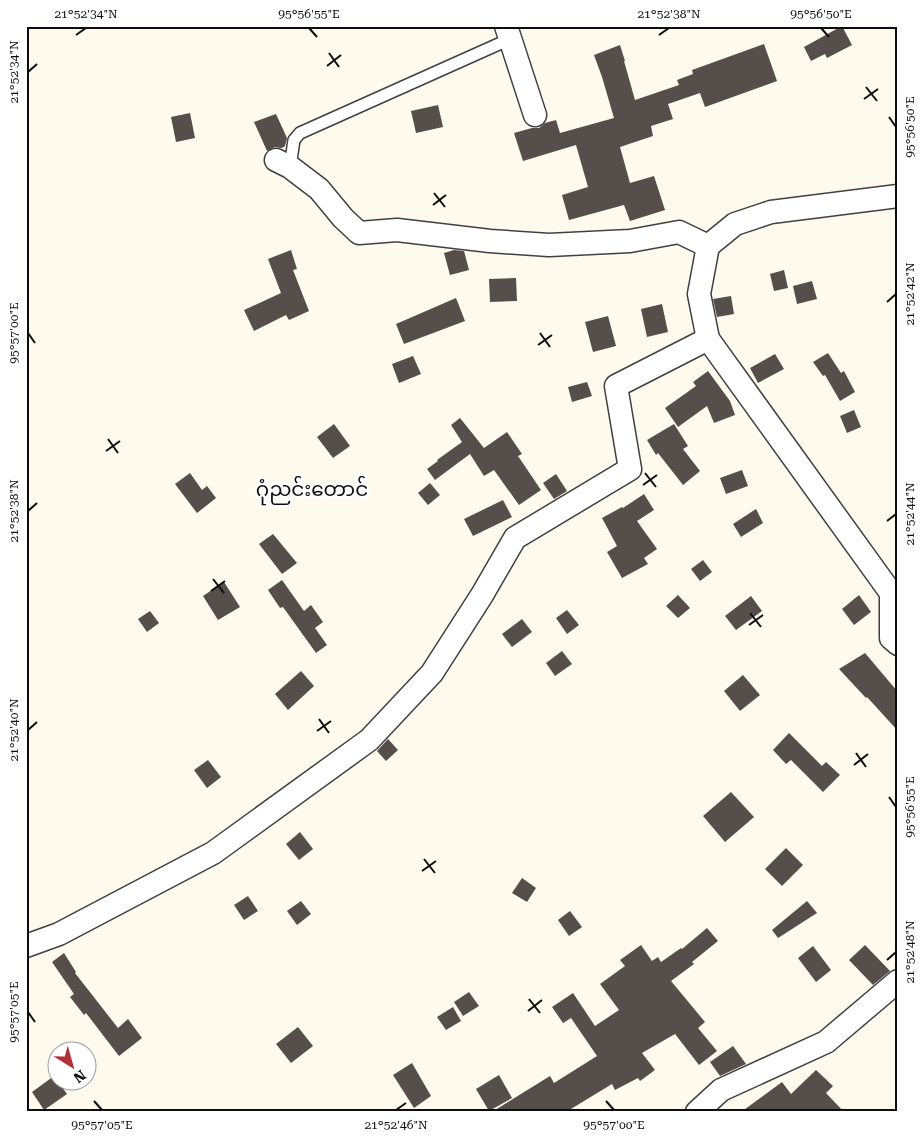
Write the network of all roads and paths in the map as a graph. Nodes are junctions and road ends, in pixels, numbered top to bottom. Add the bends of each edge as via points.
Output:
1 (508, 33) edge
2 (535, 115) dead end
3 (283, 163) joint
4 (898, 196) edge
5 (708, 246) junction
6 (708, 339) junction
7 (898, 644) edge
8 (26, 946) edge
9 (898, 981) edge
10 (697, 1112) edge

1 - 2 street
1 - 3 lane via 300,132
3 - 5 street via 320,190 359,233 397,230 549,245 630,240 679,232
4 - 5 street via 771,212 736,224
5 - 6 street via 699,294
6 - 7 street via 891,593 891,638
6 - 8 street via 616,386 630,469 515,538 432,673 369,740 214,853 59,934
9 - 10 street via 826,1042 721,1090

